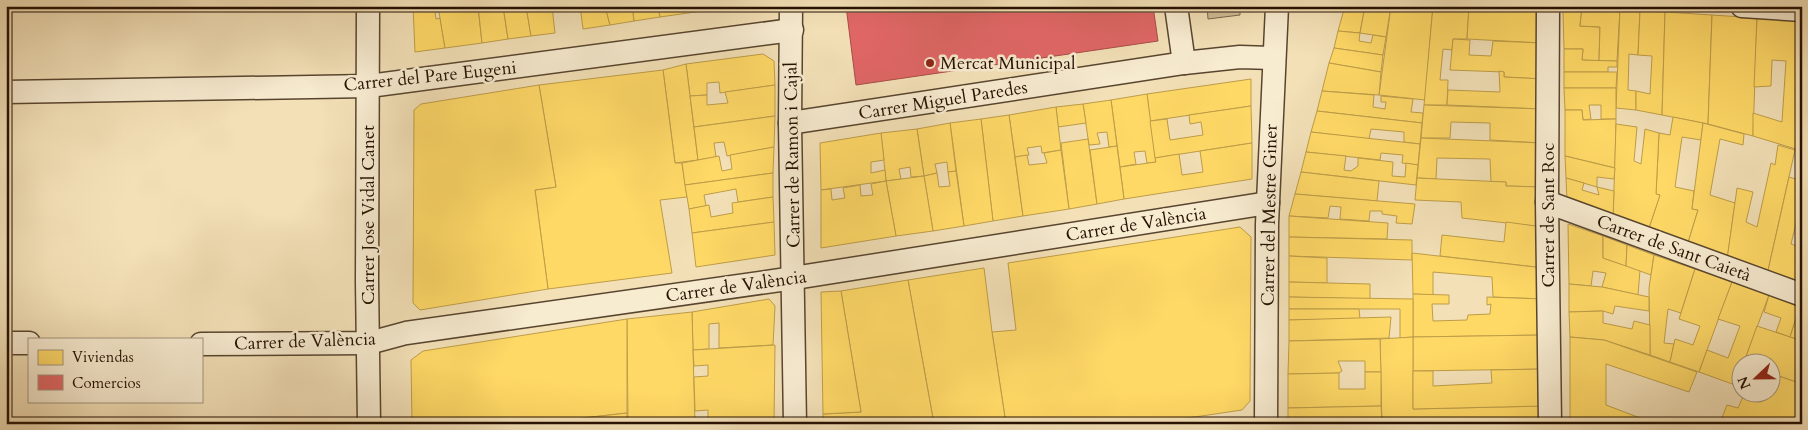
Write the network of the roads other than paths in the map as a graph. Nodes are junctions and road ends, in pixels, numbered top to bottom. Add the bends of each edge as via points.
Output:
1 (368, 6) edge
2 (791, 6) edge
3 (1176, 6) edge
4 (1277, 6) edge
5 (1548, 6) edge
6 (1742, 6) edge
7 (1802, 10) edge
8 (792, 30) junction
9 (1274, 58) junction
10 (1184, 63) junction
11 (369, 86) junction
12 (6, 92) edge
13 (790, 123) junction
14 (1547, 202) junction
15 (1268, 203) junction
16 (794, 278) junction
17 (1802, 295) edge
18 (6, 343) edge
19 (28, 343) edge
20 (368, 343) junction
21 (202, 344) edge
22 (370, 424) edge
23 (795, 424) edge
24 (1266, 424) edge
25 (1550, 424) edge

1 - 11 street, Carrer Jose Vidal Canet
2 - 8 street, Carrer de Ramon i Cajal
3 - 10 street
4 - 9 street, Carrer del Mestre Giner
5 - 14 street, Carrer de Sant Roc
6 - 7 street
8 - 11 street, Carrer del Pare Eugeni
8 - 13 street, Carrer de Ramon i Cajal
9 - 10 street, Carrer Miguel Paredes via 1240,57
9 - 15 street, Carrer del Mestre Giner
10 - 13 street, Carrer Miguel Paredes
11 - 12 street, Carrer del Pare Eugeni
11 - 20 street, Carrer Jose Vidal Canet
13 - 16 street, Carrer de Ramon i Cajal
14 - 17 street, Carrer de Sant Caietà
14 - 25 street, Carrer de Sant Roc
15 - 16 street, Carrer de València
15 - 24 street, Carrer del Mestre Giner
16 - 20 street, Carrer de València via 406,333
16 - 23 street, Carrer de Ramon i Cajal
18 - 19 street
20 - 21 street, Carrer de València
20 - 22 street, Carrer Jose Vidal Canet

